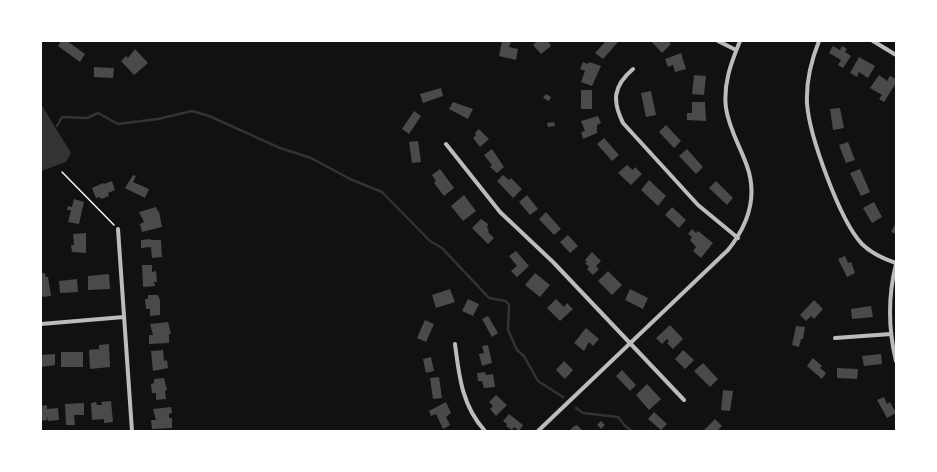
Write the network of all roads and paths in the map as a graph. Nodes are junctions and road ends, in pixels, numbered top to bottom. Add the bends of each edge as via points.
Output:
1 (718, 41) edge
2 (740, 41) edge
3 (819, 41) edge
4 (873, 41) edge
5 (736, 50) junction
6 (896, 55) edge
7 (633, 69) dead end
8 (446, 144) dead end
9 (62, 172) dead end
10 (118, 229) joint
11 (738, 238) junction
12 (896, 263) edge
13 (124, 317) junction
14 (41, 324) edge
15 (891, 334) junction
16 (836, 338) dead end
17 (631, 343) junction
18 (455, 344) dead end
19 (896, 361) edge
20 (684, 400) dead end
21 (132, 431) edge
22 (485, 431) edge
23 (538, 431) edge

1 - 5 street
2 - 5 street
3 - 12 street via 810,67 807,91 809,117 818,150 857,238 876,255
4 - 6 street
5 - 11 street via 726,81 726,110 747,166 752,198 747,219
7 - 11 street via 624,77 617,90 616,107 622,123 698,205
8 - 17 street via 500,212 553,262
9 - 10 path
10 - 13 street
11 - 17 street
12 - 15 street via 890,292
13 - 14 street
13 - 21 street
15 - 16 street
15 - 19 street
17 - 20 street
17 - 23 street
18 - 22 street via 464,398

